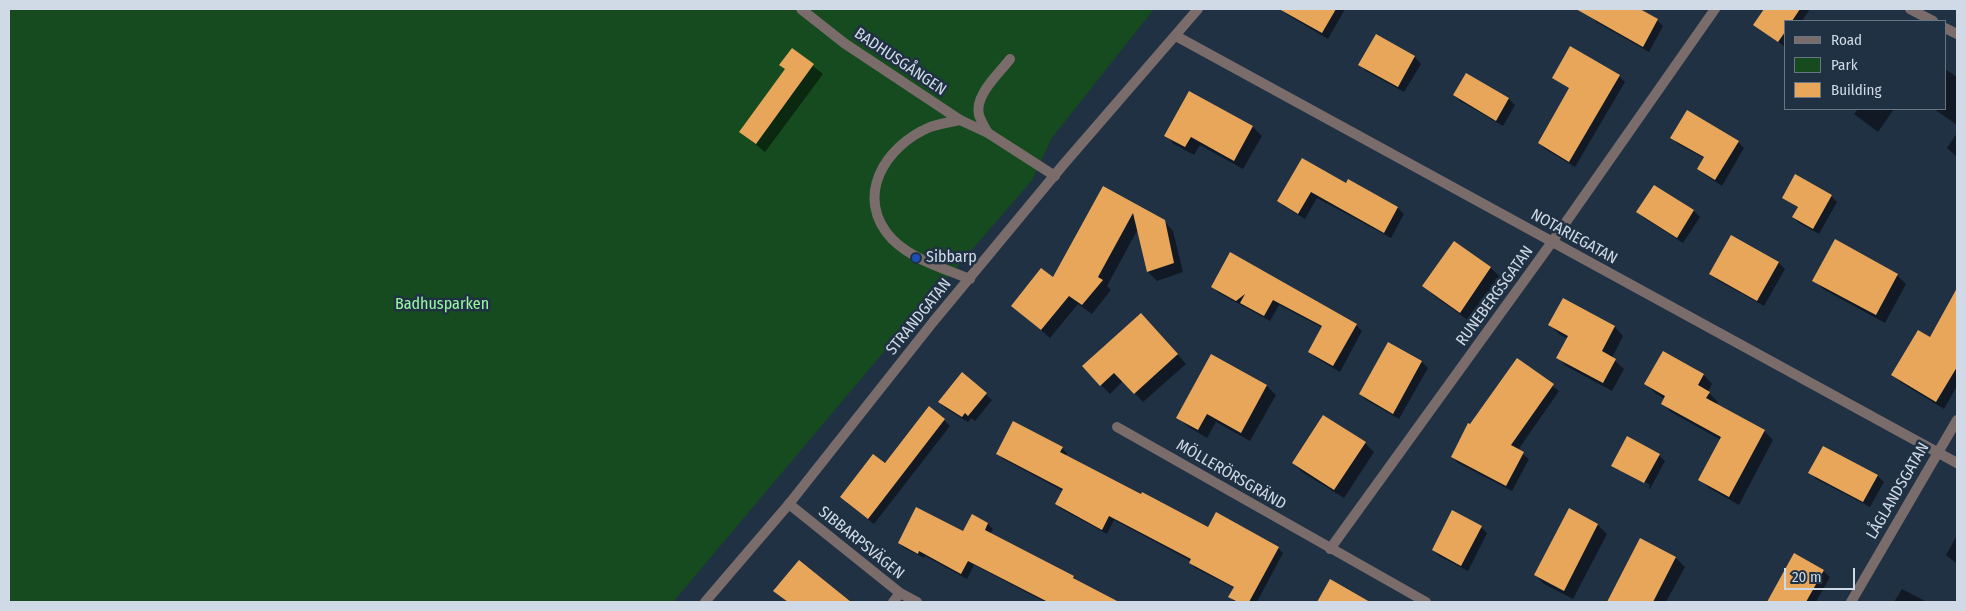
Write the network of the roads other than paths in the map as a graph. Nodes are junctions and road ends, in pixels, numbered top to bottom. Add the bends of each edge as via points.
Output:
1 (801, 9) edge
2 (1198, 9) edge
3 (1715, 9) edge
4 (1910, 9) edge
5 (1931, 20) edge
6 (1176, 36) junction
7 (1010, 60) dead end
8 (960, 120) junction
9 (988, 133) junction
10 (1055, 176) junction
11 (1552, 242) junction
12 (970, 279) junction
13 (1957, 420) edge
14 (1117, 427) dead end
15 (1938, 453) junction
16 (1957, 463) edge
17 (789, 504) junction
18 (1330, 549) junction
19 (900, 593) junction
20 (705, 602) edge
21 (893, 602) edge
22 (917, 602) edge
23 (1426, 602) edge
24 (1851, 602) edge

1 - 8 street, BADHUSGÅNGEN via 844,43
2 - 6 street, STRANDGATAN
3 - 11 street, RUNEBERGSGATAN
4 - 5 street
6 - 10 street, STRANDGATAN
6 - 11 street, NOTARIEGATAN
7 - 9 street via 984,92 979,104 979,114
8 - 9 street
8 - 12 street via 930,127 903,143 878,175 874,193 881,223 893,239 916,258
9 - 10 street
10 - 12 street, STRANDGATAN
11 - 15 street, NOTARIEGATAN
11 - 18 street, RUNEBERGSGATAN
12 - 17 street, STRANDGATAN
13 - 15 street, LÅGLANDSGATAN
14 - 18 street, MÖLLERÖRSGRÄND
15 - 16 street, NOTARIEGATAN
15 - 24 street, LÅGLANDSGATAN
17 - 19 street, SIBBARPSVÄGEN
17 - 20 street, STRANDGATAN
18 - 23 street, MÖLLERÖRSGRÄND
19 - 21 street
19 - 22 street, SIBBARPSVÄGEN

